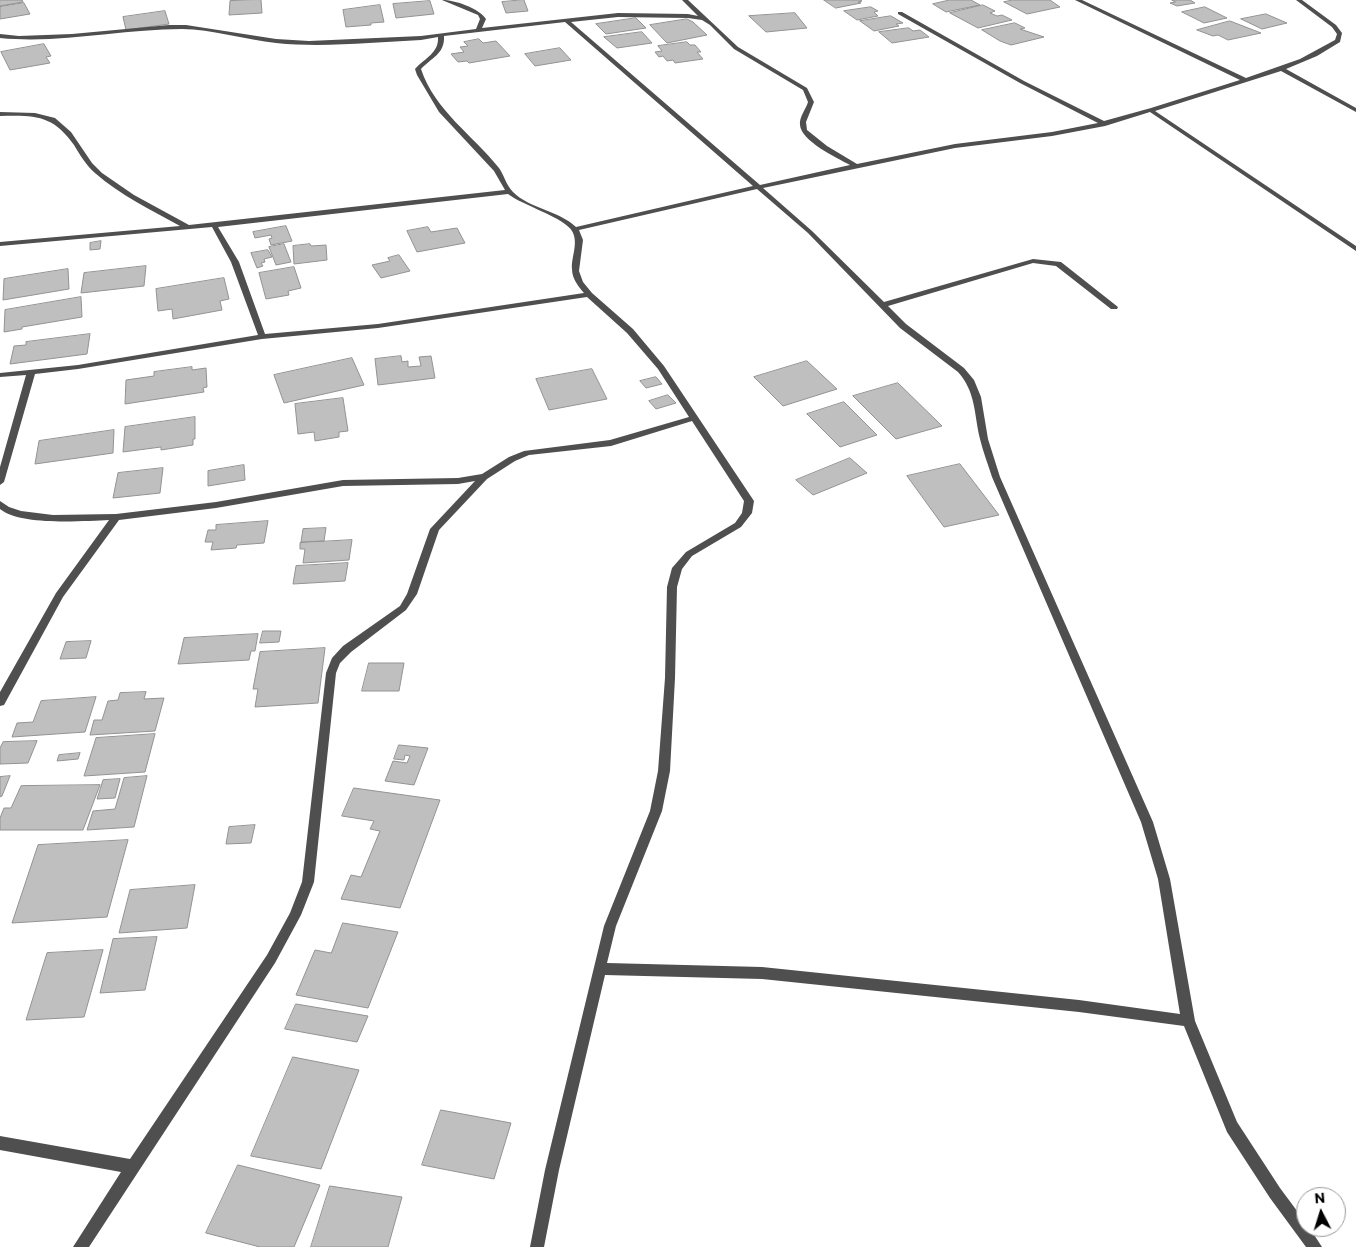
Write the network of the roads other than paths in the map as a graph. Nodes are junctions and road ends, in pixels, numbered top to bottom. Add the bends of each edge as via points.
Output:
1 (445, 0) edge
2 (685, 0) edge
3 (1078, 0) edge
4 (1291, 0) edge
5 (1300, 2) edge
6 (900, 13) dead end
7 (704, 19) junction
8 (566, 20) junction
9 (478, 30) junction
10 (0, 36) edge
11 (441, 36) junction
12 (1280, 68) junction
13 (1246, 80) junction
14 (1150, 110) junction
15 (1356, 110) edge
16 (0, 114) edge
17 (1105, 124) junction
18 (856, 166) junction
19 (758, 188) junction
20 (509, 192) junction
21 (214, 226) junction
22 (189, 228) junction
23 (575, 229) junction
24 (0, 244) edge
25 (1356, 249) edge
26 (588, 295) junction
27 (883, 305) junction
28 (1114, 306) dead end
29 (262, 337) junction
30 (31, 373) junction
31 (0, 376) edge
32 (694, 418) junction
33 (484, 477) junction
34 (0, 482) edge
35 (0, 504) edge
36 (116, 517) junction
37 (0, 702) edge
38 (601, 970) junction
39 (1188, 1021) junction
40 (0, 1143) edge
41 (133, 1167) junction
42 (81, 1247) edge
43 (537, 1247) edge
44 (1316, 1247) edge

1 - 9 street via 480,14 483,19
2 - 7 street
3 - 13 street
4 - 5 street
5 - 12 street via 1334,26 1340,34 1338,41 1327,50
6 - 17 street via 1022,82
7 - 8 street via 661,14
7 - 18 street via 736,48 805,89 811,102 803,124 804,132
8 - 9 street
8 - 19 street
9 - 11 street
10 - 11 street via 72,36 169,27 309,43
11 - 20 street via 440,51 418,69 420,75 441,111 497,170
12 - 13 street
12 - 15 street
13 - 14 street
14 - 17 street
14 - 25 street
16 - 22 street via 38,115 54,119 67,128 97,172 129,195
17 - 18 street via 957,145
18 - 19 street
19 - 23 street
19 - 27 street via 810,232
20 - 21 street
20 - 23 street
21 - 22 street
21 - 29 street via 235,262
22 - 24 street
23 - 26 street via 579,240 575,271
26 - 29 street via 378,326
26 - 32 street via 630,331 661,368
27 - 28 street via 1034,261 1058,264
27 - 39 street via 970,380 996,477 1148,822 1164,878
29 - 30 street
30 - 31 street
30 - 34 street
32 - 33 street via 612,443 527,453
32 - 38 street via 749,501 747,513 738,525 689,554 677,568 672,587 664,771 656,811 610,926
33 - 36 street via 458,481 343,484 216,505
33 - 41 street via 435,529 412,594 403,608 347,649 336,661 331,674 308,882 295,915 271,959
35 - 36 street via 6,510 20,514 53,518
36 - 37 street via 59,595
38 - 39 street via 762,973 1060,1004
38 - 43 street via 552,1170
39 - 44 street via 1232,1127 1275,1193
40 - 41 street
41 - 42 street

